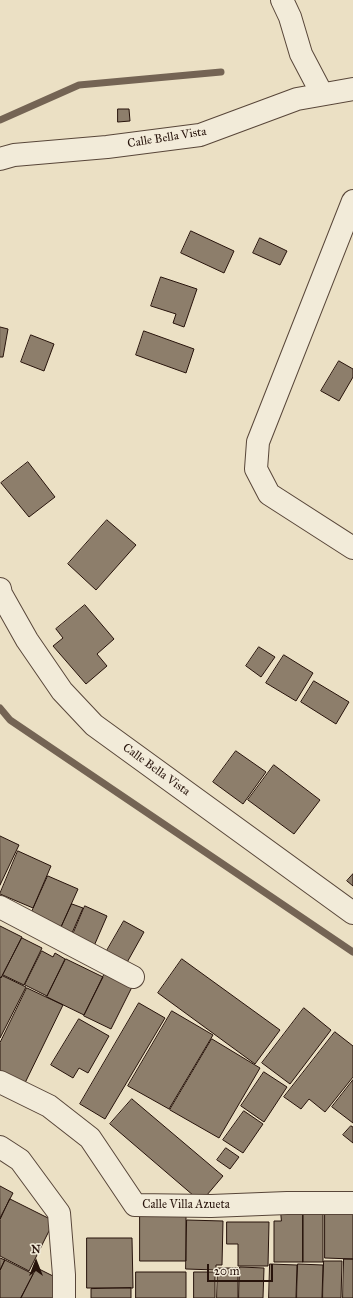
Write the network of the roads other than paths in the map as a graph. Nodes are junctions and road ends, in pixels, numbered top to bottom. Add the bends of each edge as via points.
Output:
1 (282, 0) edge
2 (353, 90) edge
3 (322, 94) junction
4 (0, 159) edge
5 (353, 201) edge
6 (353, 548) edge
7 (0, 589) edge
8 (0, 907) edge
9 (353, 913) edge
10 (133, 977) dead end
11 (0, 1082) edge
12 (0, 1147) edge
13 (353, 1203) edge
14 (64, 1298) edge

1 - 3 street via 301,54
2 - 3 street, Calle Bella Vista
3 - 4 street, Calle Bella Vista via 297,99 200,135 14,155
5 - 6 street via 258,442 256,469 269,494
7 - 9 street, Calle Bella Vista via 27,640 62,691 94,725
8 - 10 street
11 - 13 street, Calle Villa Azueta via 49,1106 90,1138 135,1205
12 - 14 street via 20,1160 59,1213

